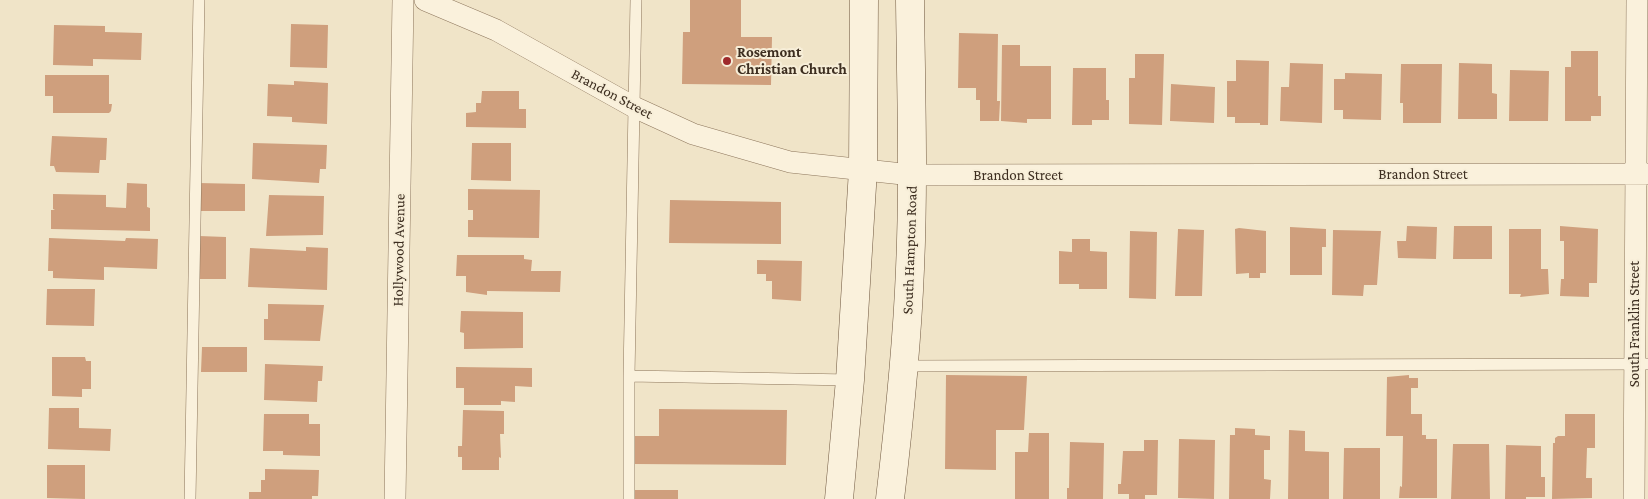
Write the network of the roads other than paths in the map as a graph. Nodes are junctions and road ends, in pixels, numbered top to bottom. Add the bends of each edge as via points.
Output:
1 (199, 0) edge
2 (403, 0) edge
3 (425, 0) edge
4 (636, 0) edge
5 (864, 0) edge
6 (910, 0) edge
7 (1637, 0) edge
8 (634, 107) junction
9 (863, 170) junction
10 (1642, 174) edge
11 (912, 175) junction
12 (1641, 364) edge
13 (904, 366) junction
14 (629, 376) junction
15 (850, 380) junction
16 (190, 499) edge
17 (395, 499) edge
18 (629, 499) edge
19 (839, 499) edge
20 (890, 499) edge
21 (1634, 499) edge

1 - 16 lane
2 - 17 street, Hollywood Avenue
3 - 8 street, Brandon Street via 496,30
4 - 8 lane
5 - 9 main road
6 - 11 main road, South Hampton Road
7 - 10 street, South Franklin Street
8 - 9 street, Brandon Street via 693,134 790,162
8 - 14 lane
9 - 11 street, Brandon Street
9 - 15 main road
10 - 11 street, Brandon Street
10 - 12 street, South Franklin Street
11 - 13 main road, South Hampton Road
12 - 13 lane
12 - 21 street, South Franklin Street
13 - 20 main road, South Hampton Road
14 - 15 lane
14 - 18 lane
15 - 19 main road

